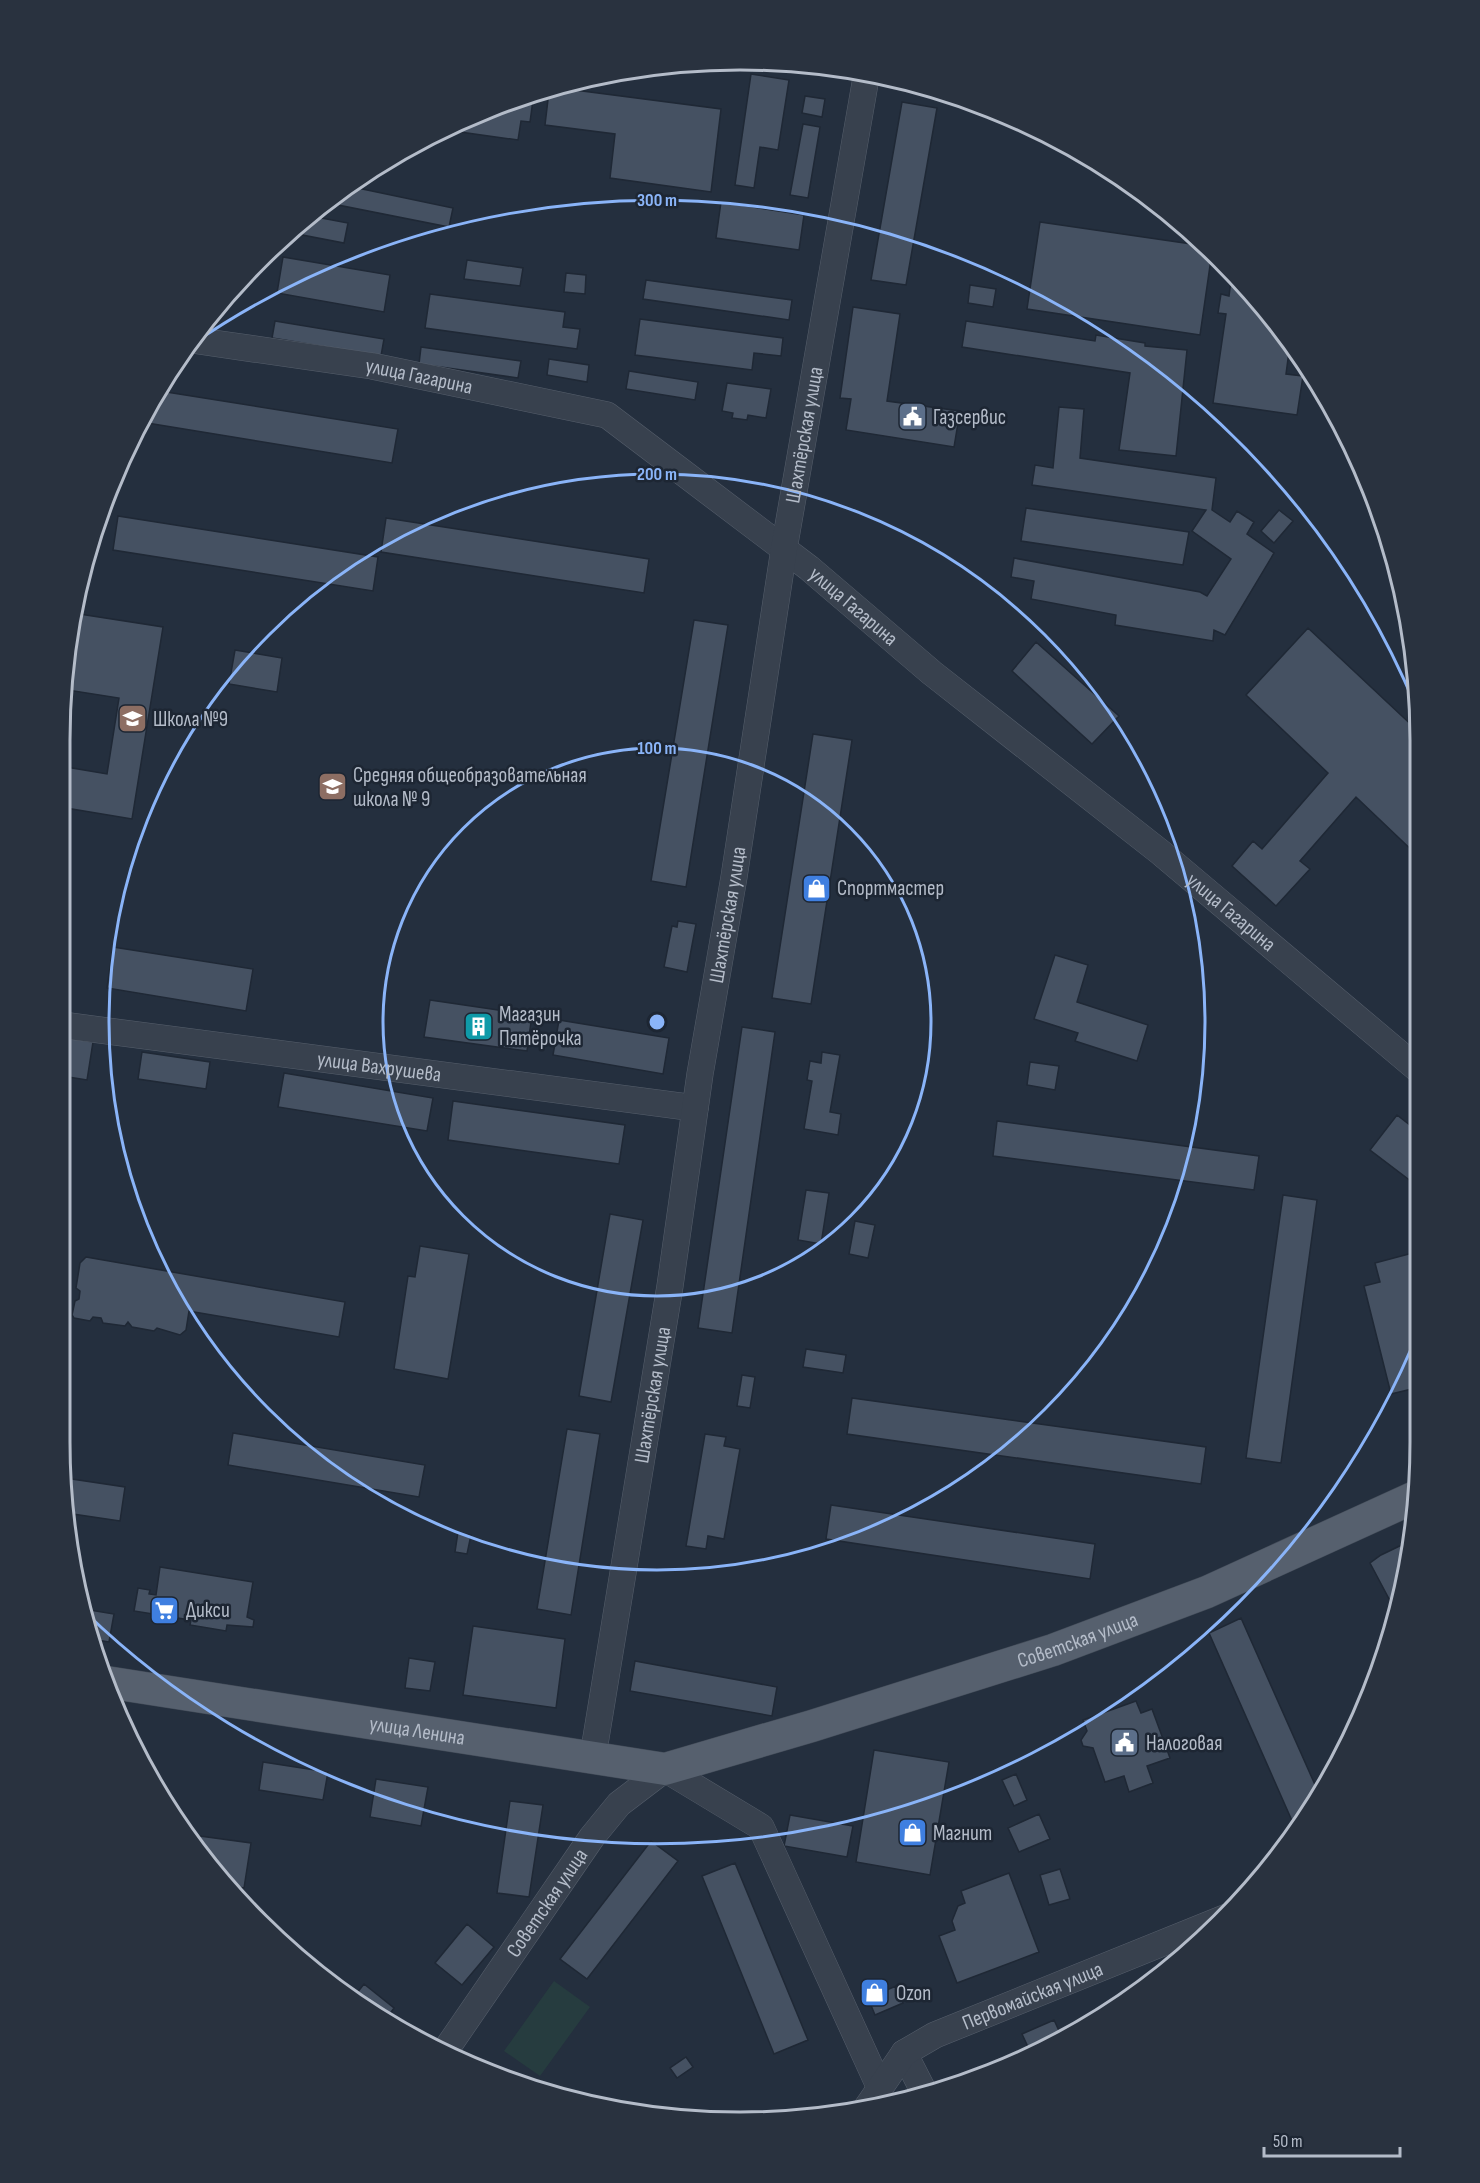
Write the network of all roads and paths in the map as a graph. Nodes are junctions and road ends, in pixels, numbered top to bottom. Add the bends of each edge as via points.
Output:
1 (865, 82) edge
2 (202, 341) edge
3 (784, 549) junction
4 (70, 1025) edge
5 (1410, 1063) edge
6 (695, 1108) junction
7 (1407, 1501) edge
8 (115, 1683) edge
9 (728, 1752) joint
10 (593, 1756) junction
11 (665, 1769) junction
12 (1177, 1946) edge
13 (450, 2046) edge
14 (904, 2053) junction
15 (922, 2087) edge
16 (880, 2088) junction
17 (872, 2100) edge

1 - 3 street, Шахтёрская улица
2 - 3 street, улица Гагарина via 372,366 607,415
3 - 5 street, улица Гагарина via 932,673 1160,852
3 - 6 street, Шахтёрская улица via 726,933
4 - 6 street, улица Вахрушева
6 - 10 street, Шахтёрская улица
7 - 9 main road, Советская улица via 1207,1592 1053,1650
8 - 10 main road, улица Ленина
9 - 11 main road, улица Ленина
10 - 11 main road, улица Ленина
11 - 13 street, Советская улица via 619,1804 592,1837
11 - 16 street via 761,1827
12 - 14 street, Первомайская улица via 935,2035
14 - 15 street
14 - 16 street, Первомайская улица
16 - 17 street, Первомайская улица

